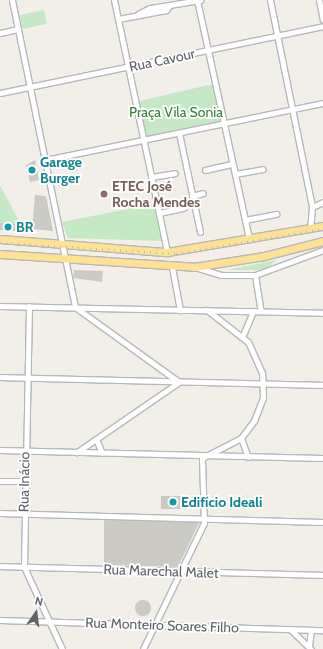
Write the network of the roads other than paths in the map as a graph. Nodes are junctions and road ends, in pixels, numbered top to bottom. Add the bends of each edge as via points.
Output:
1 (12, 0) edge
2 (114, 0) edge
3 (198, 0) edge
4 (270, 0) edge
5 (319, 0) edge
6 (118, 19) junction
7 (323, 20) edge
8 (323, 26) edge
9 (18, 29) junction
10 (0, 33) edge
11 (277, 36) junction
12 (208, 50) junction
13 (128, 67) junction
14 (30, 86) junction
15 (0, 93) edge
16 (323, 103) edge
17 (292, 110) junction
18 (224, 124) junction
19 (179, 133) junction
20 (143, 140) junction
21 (45, 160) junction
22 (232, 164) junction
23 (263, 168) dead end
24 (205, 170) dead end
25 (175, 172) dead end
26 (235, 174) junction
27 (151, 177) junction
28 (203, 193) dead end
29 (192, 196) junction
30 (323, 202) edge
31 (312, 207) junction
32 (183, 208) dead end
33 (159, 212) junction
34 (276, 214) dead end
35 (245, 220) junction
36 (323, 226) edge
37 (310, 229) junction
38 (200, 232) dead end
39 (0, 239) edge
40 (249, 239) junction
41 (322, 241) edge
42 (63, 244) junction
43 (323, 251) edge
44 (167, 252) junction
45 (0, 254) edge
46 (66, 259) junction
47 (172, 267) junction
48 (194, 267) junction
49 (255, 275) junction
50 (0, 306) edge
51 (29, 306) junction
52 (75, 307) junction
53 (180, 310) junction
54 (207, 310) junction
55 (253, 311) junction
56 (262, 311) junction
57 (323, 313) edge
58 (243, 335) junction
59 (0, 377) edge
60 (27, 378) junction
61 (179, 382) junction
62 (264, 384) junction
63 (323, 385) edge
64 (241, 438) junction
65 (96, 439) junction
66 (0, 450) edge
67 (25, 451) junction
68 (76, 452) junction
69 (102, 453) junction
70 (248, 457) junction
71 (202, 458) junction
72 (323, 458) edge
73 (0, 481) edge
74 (24, 481) junction
75 (0, 513) edge
76 (24, 513) junction
77 (206, 518) junction
78 (323, 522) edge
79 (0, 566) edge
80 (24, 567) junction
81 (181, 571) junction
82 (323, 575) edge
83 (0, 620) edge
84 (48, 622) junction
85 (155, 624) junction
86 (291, 630) junction
87 (311, 630) junction
88 (323, 630) edge
89 (310, 647) edge
90 (62, 649) edge
91 (143, 649) edge

1 - 9 street
2 - 6 street
3 - 6 street via 150,8
3 - 12 street
4 - 11 street
5 - 7 street
6 - 13 street
8 - 11 street, Rua Cavour
9 - 10 street
9 - 14 street
11 - 12 street, Rua Cavour
11 - 17 street
12 - 13 street, Rua Cavour
12 - 18 street
13 - 14 street, Rua Cavour
13 - 20 street
14 - 15 street, Rua Cavour
14 - 21 street
16 - 17 street
17 - 18 street
17 - 31 street
18 - 19 street
18 - 22 street
19 - 20 street
19 - 29 street
20 - 21 street
20 - 27 street
21 - 42 street
22 - 24 street
22 - 26 street
23 - 26 street
25 - 27 street
26 - 35 street
27 - 33 street
28 - 29 street
29 - 38 street
30 - 31 street
31 - 37 street
32 - 33 street
33 - 44 street
34 - 35 street
35 - 40 street
36 - 37 highway
37 - 40 highway
39 - 42 highway
40 - 44 highway
41 - 43 street
41 - 48 highway via 264,256
42 - 44 highway
42 - 46 street
43 - 49 street
45 - 46 highway
46 - 47 highway
46 - 52 street
47 - 48 highway
47 - 53 street
48 - 49 street via 221,274
49 - 56 street
50 - 51 street
51 - 52 street
51 - 60 street, Rua Inácio
52 - 53 street
52 - 61 street
53 - 54 street
54 - 55 street
54 - 58 street
55 - 56 street
55 - 58 street
56 - 57 street
58 - 62 street via 256,355
59 - 60 street
60 - 61 street
60 - 67 street, Rua Inácio
61 - 62 street
61 - 65 street
62 - 63 street
62 - 64 street via 259,411
64 - 70 street
64 - 71 street
65 - 68 street
65 - 69 street
66 - 67 street
67 - 68 street
67 - 74 street, Rua Inácio
68 - 69 street
69 - 71 street
70 - 71 street
70 - 72 street
71 - 77 street
73 - 74 street
74 - 76 street, Rua Inácio
75 - 76 street
76 - 77 street
76 - 80 street, Rua Inácio
77 - 78 street
77 - 81 street
79 - 80 street, Rua Marechal Malet
80 - 81 street, Rua Marechal Malet
80 - 84 street, Rua Inácio
81 - 82 street, Rua Marechal Malet
81 - 85 street
83 - 84 street, Rua Monteiro Soares Filho
84 - 85 street, Rua Monteiro Soares Filho
84 - 90 street, Rua Inácio
85 - 86 street, Rua Monteiro Soares Filho
85 - 91 street
86 - 87 street, Rua Monteiro Soares Filho
86 - 89 street
87 - 88 street, Rua Monteiro Soares Filho
87 - 89 street

